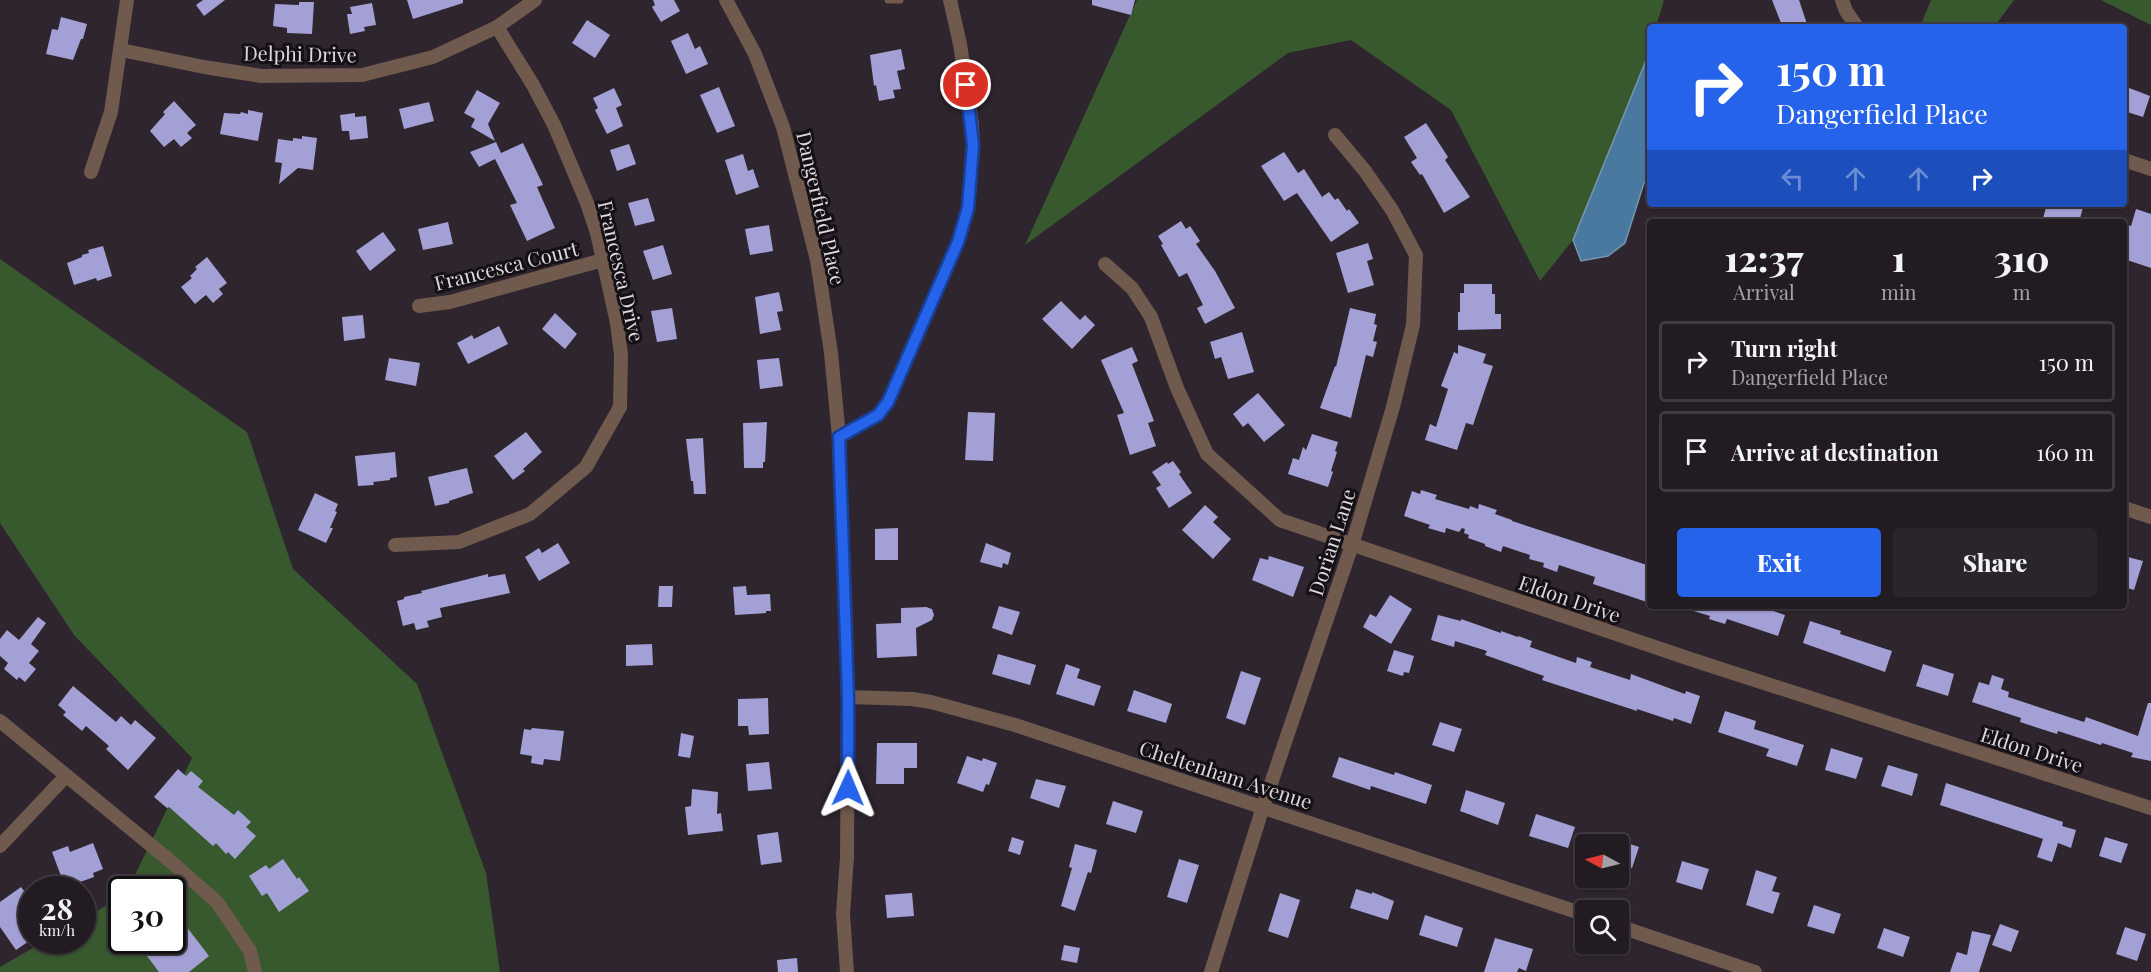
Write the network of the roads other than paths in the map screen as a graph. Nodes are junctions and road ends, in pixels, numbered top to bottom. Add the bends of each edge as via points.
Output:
1 (127, 0) edge
2 (535, 0) edge
3 (726, 0) edge
4 (888, 0) edge
5 (900, 0) edge
6 (950, 0) edge
7 (1842, 0) edge
8 (1855, 24) edge
9 (497, 27) junction
10 (121, 50) junction
11 (1335, 135) dead end
12 (2127, 161) edge
13 (2151, 169) edge
14 (92, 172) dead end
15 (603, 260) junction
16 (1104, 264) dead end
17 (419, 306) dead end
18 (839, 437) junction
19 (2127, 509) edge
20 (2151, 517) edge
21 (396, 545) dead end
22 (1352, 545) junction
23 (848, 697) junction
24 (0, 721) edge
25 (66, 776) junction
26 (1263, 807) junction
27 (2151, 808) edge
28 (0, 846) edge
29 (1575, 911) edge
30 (1629, 930) edge
31 (255, 972) edge
32 (847, 972) edge
33 (1211, 972) edge
34 (1755, 972) edge

1 - 10 street
2 - 9 street, Delphi Drive
3 - 18 street, Dangerfield Place via 775,102 817,260
4 - 5 lane
6 - 18 street via 972,125 968,208 958,242 888,402 878,415
7 - 8 street
9 - 10 street, Delphi Drive via 433,57 362,75 261,76
9 - 15 street, Francesca Drive via 555,128 587,203
10 - 14 street via 111,112
11 - 22 street, Dorian Lane via 1392,210 1416,255 1413,325
12 - 13 street
15 - 17 street, Francesca Court via 450,302
15 - 21 street, Francesca Drive via 621,355 620,407 586,467 530,514 459,542
16 - 22 street, Eldon Drive via 1132,288 1151,317 1207,454 1280,520
18 - 23 street, Dangerfield Place
19 - 20 street
22 - 26 street, Dorian Lane
22 - 27 street, Eldon Drive
23 - 26 street, Cheltenham Avenue via 912,699 958,709
23 - 32 street, Dangerfield Place via 843,914
24 - 25 street
25 - 28 street
25 - 31 street via 217,902 250,951
26 - 29 street, Cheltenham Avenue
26 - 33 street, Dorian Lane
30 - 34 street

